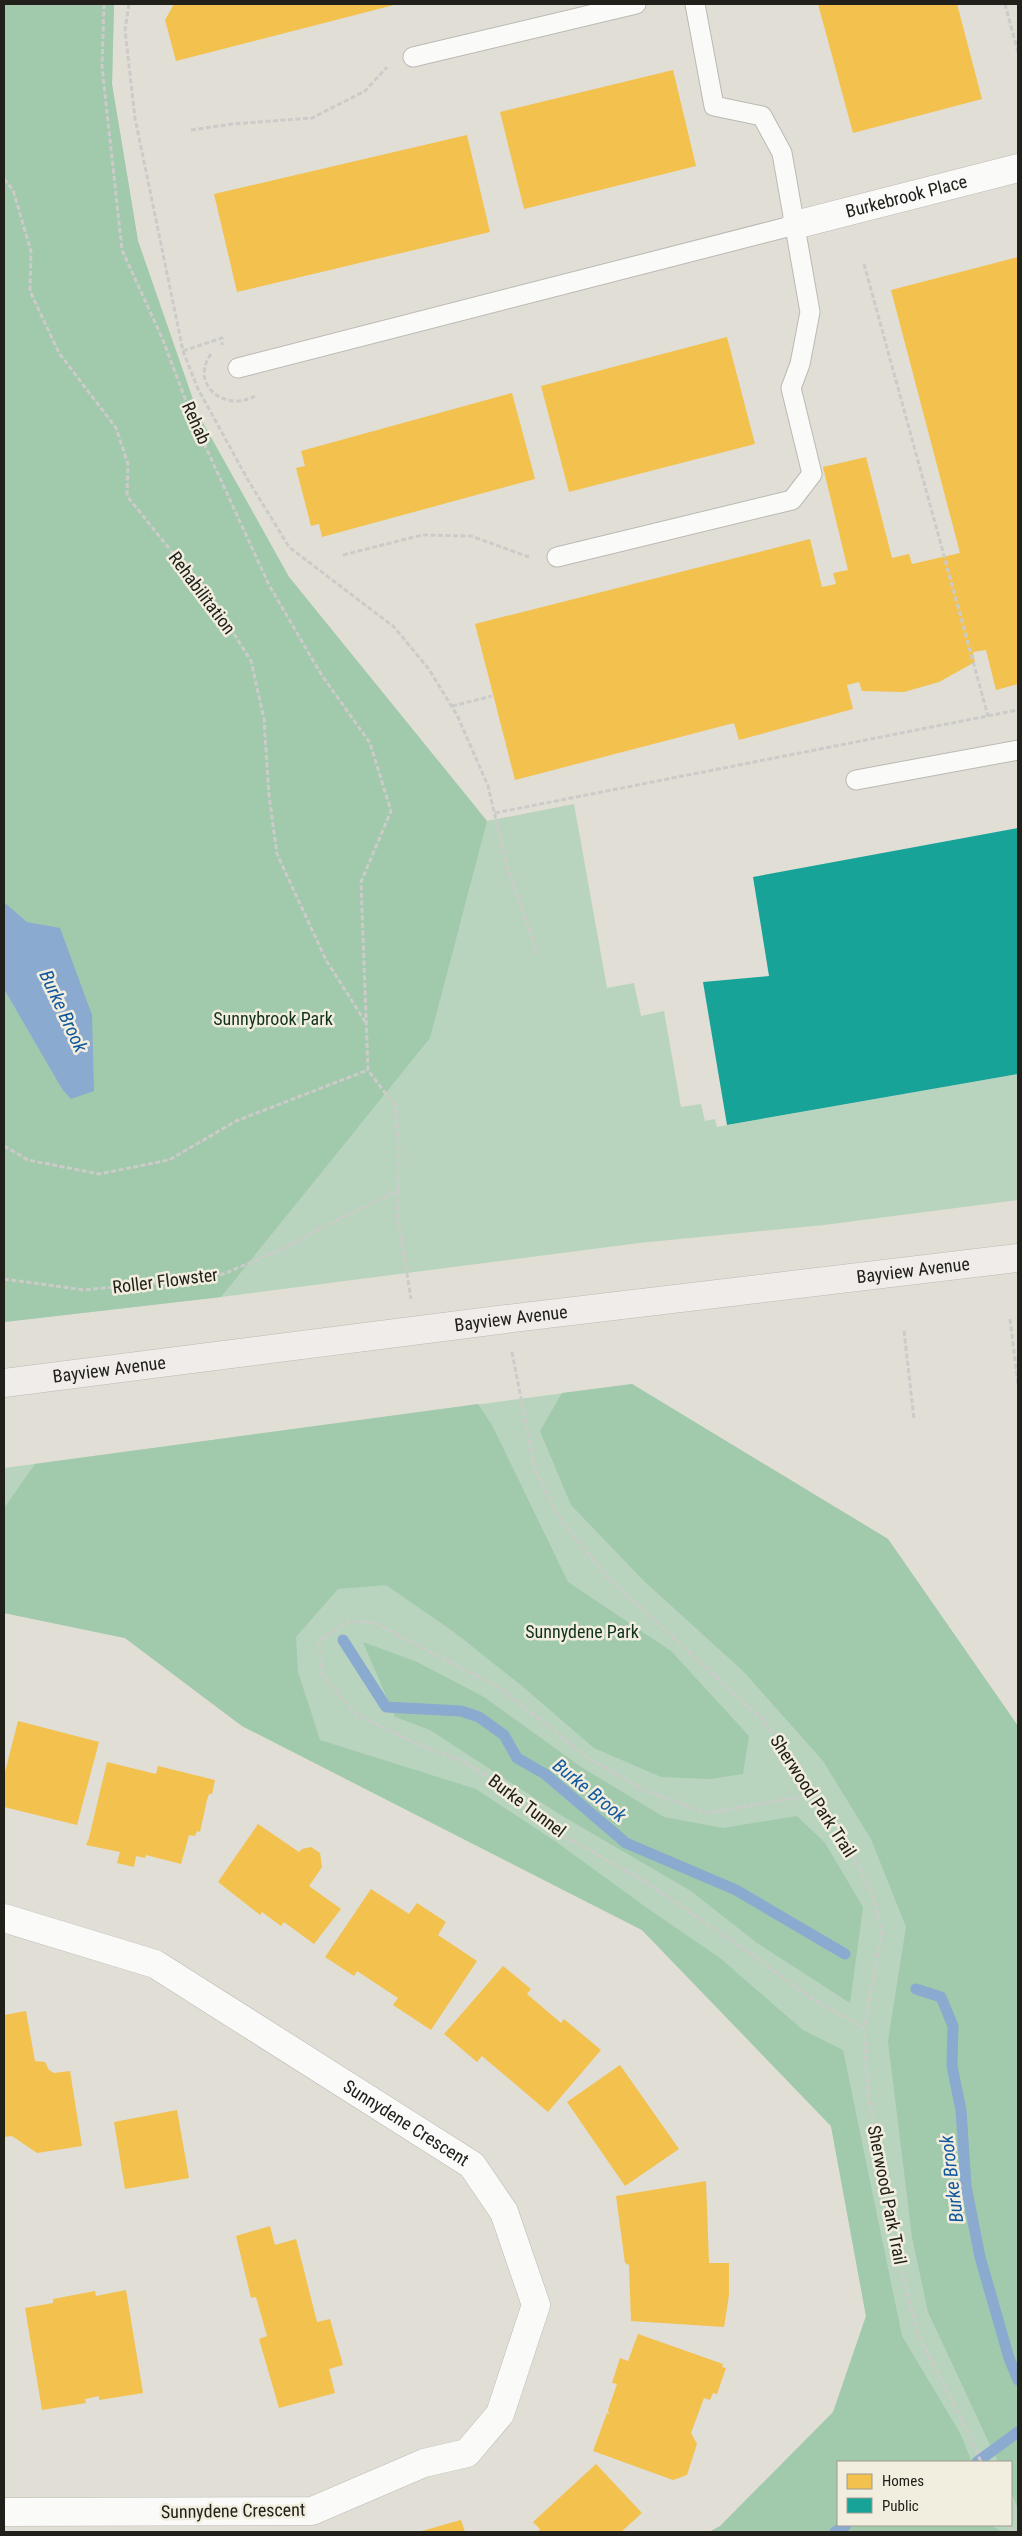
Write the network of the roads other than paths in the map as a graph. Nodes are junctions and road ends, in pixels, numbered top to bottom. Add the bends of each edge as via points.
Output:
1 (636, 4) edge
2 (695, 4) edge
3 (412, 57) road end
4 (1018, 168) edge
5 (795, 225) junction
6 (238, 368) dead end
7 (557, 557) road end
8 (1018, 750) edge
9 (856, 780) dead end
10 (1018, 1258) edge
11 (4, 1383) edge
12 (4, 1918) edge
13 (4, 2512) edge

1 - 3 lane
2 - 5 lane via 714,106 762,116 782,153
4 - 5 street, Burkebrook Place
5 - 6 lane
5 - 7 lane via 810,312 800,364 791,388 812,474 792,500
8 - 9 lane
10 - 11 main road, Bayview Avenue
12 - 13 street, Sunnydene Crescent via 155,1964 472,2165 504,2212 536,2305 500,2414 467,2453 424,2463 312,2511

